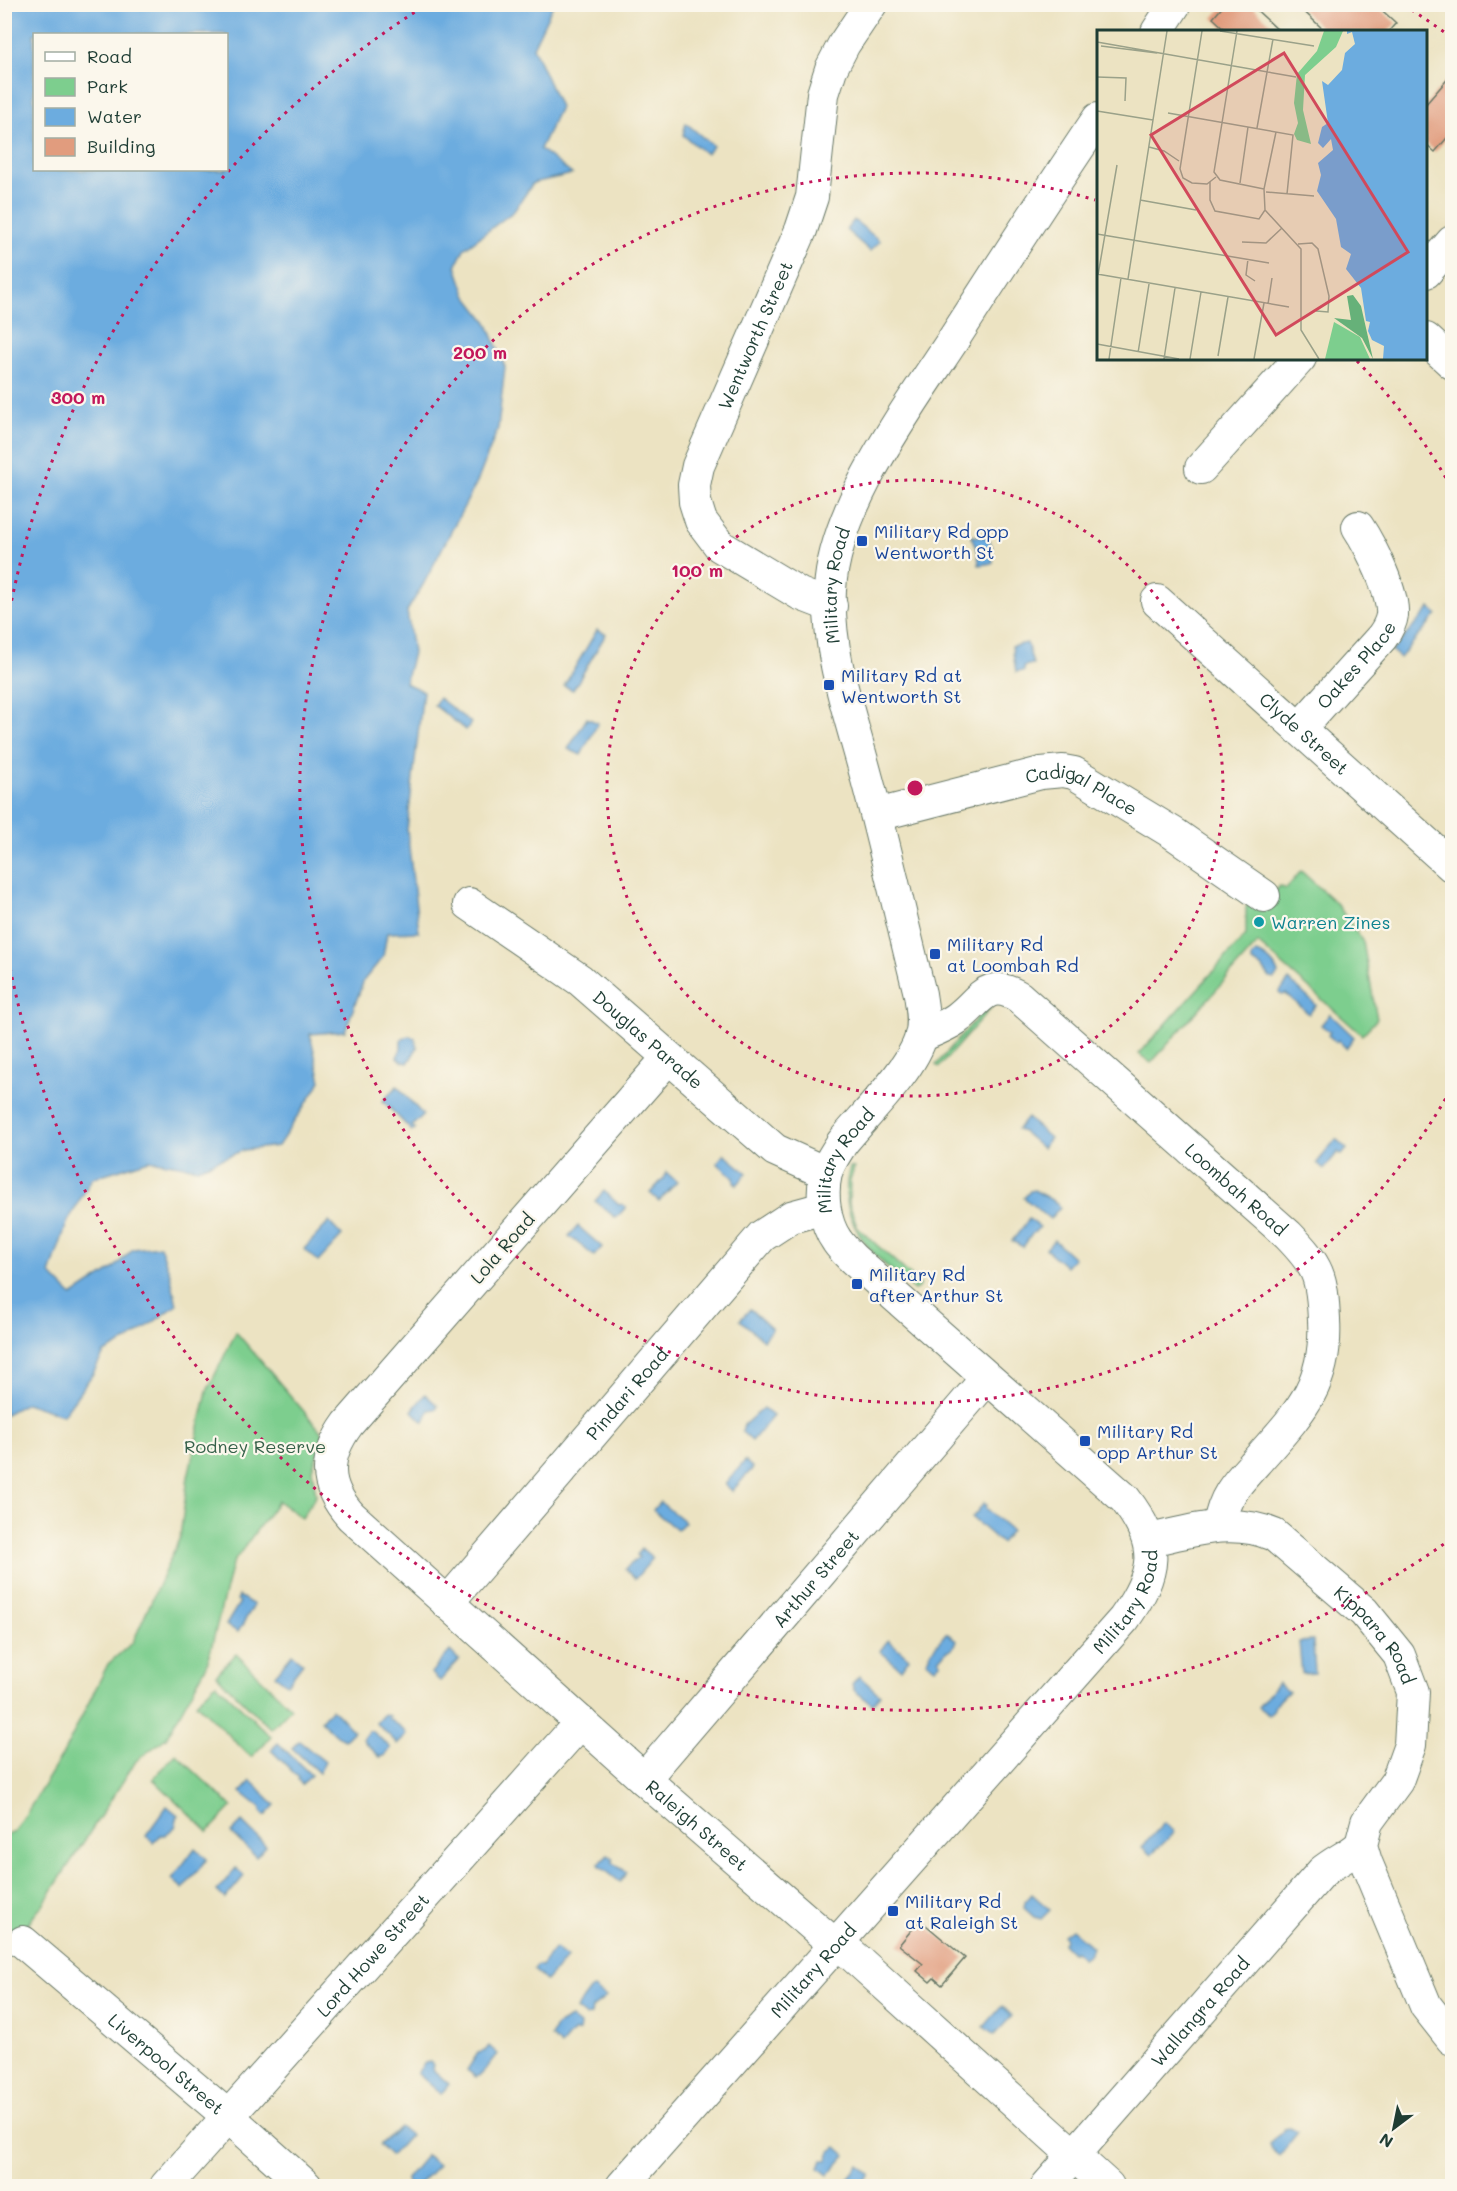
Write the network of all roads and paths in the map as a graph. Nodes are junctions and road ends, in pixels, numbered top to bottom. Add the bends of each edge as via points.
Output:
1 (871, 4) edge
2 (1175, 4) edge
3 (1158, 30) edge
4 (1097, 120) edge
5 (1452, 242) edge
6 (1427, 270) edge
7 (1427, 341) edge
8 (1298, 360) edge
9 (1452, 363) edge
10 (1201, 468) dead end
11 (1358, 526) dead end
12 (1157, 601) dead end
13 (831, 606) junction
14 (1299, 729) junction
15 (876, 815) junction
16 (1452, 866) edge
17 (1264, 896) dead end
18 (469, 904) dead end
19 (921, 1036) junction
20 (668, 1058) junction
21 (826, 1173) junction
22 (824, 1208) junction
23 (987, 1378) junction
24 (337, 1440) joint
25 (1219, 1525) junction
26 (1150, 1540) junction
27 (447, 1603) junction
28 (581, 1722) junction
29 (645, 1779) junction
30 (1361, 1845) junction
31 (23, 1942) dead end
32 (837, 1946) junction
33 (1452, 2038) edge
34 (229, 2117) junction
35 (1074, 2156) junction
36 (166, 2187) edge
37 (306, 2187) edge
38 (622, 2187) edge
39 (1047, 2187) edge
40 (1108, 2187) edge

1 - 13 street, Wentworth Street via 831,69 824,94 809,208 698,466 694,485 701,521 720,546 800,594
2 - 3 street
4 - 13 street, Military Road via 896,428 862,487 836,551
5 - 6 street
7 - 9 street
8 - 10 street
11 - 14 street, Oakes Place via 1379,568 1391,620 1383,637
12 - 14 street, Clyde Street
13 - 15 street, Military Road via 833,644
14 - 16 street, Clyde Street
15 - 17 street, Cadigal Place via 1041,773 1074,773 1173,833
15 - 19 street, Military Road via 920,994
18 - 20 street, Douglas Parade via 580,980
19 - 21 street, Military Road via 905,1068 842,1143
19 - 25 street, Loombah Road via 954,1021 992,989 1010,992 1122,1087 1307,1255 1320,1277 1325,1333 1322,1363 1312,1393 1296,1416 1233,1487
20 - 21 street, Douglas Parade via 775,1150
20 - 24 street, Lola Road
21 - 22 street, Military Road
22 - 23 street, Military Road via 836,1240 853,1258
22 - 27 street, Pindari Road via 792,1217 755,1244
23 - 26 street, Military Road via 1118,1491
23 - 29 street, Arthur Street
24 - 27 street, Raleigh Street via 330,1477 339,1503
25 - 26 street, Kippara Road
25 - 30 street, Kippara Road via 1259,1528 1274,1535 1364,1612 1400,1655 1413,1692 1410,1745 1397,1781 1367,1822
26 - 32 street, Military Road via 1148,1574 1124,1619
27 - 28 street, Raleigh Street
28 - 29 street, Raleigh Street
28 - 34 street, Lord Howe Street
29 - 32 street, Raleigh Street
30 - 33 street via 1426,2006
30 - 35 street, Wallangra Road via 1322,1872
31 - 34 street, Liverpool Street
32 - 35 street, Raleigh Street via 851,1954
32 - 38 street, Military Road
34 - 36 street, Lord Howe Street
34 - 37 street, Liverpool Street
35 - 39 street, Wallangra Road
35 - 40 street, Raleigh Street

